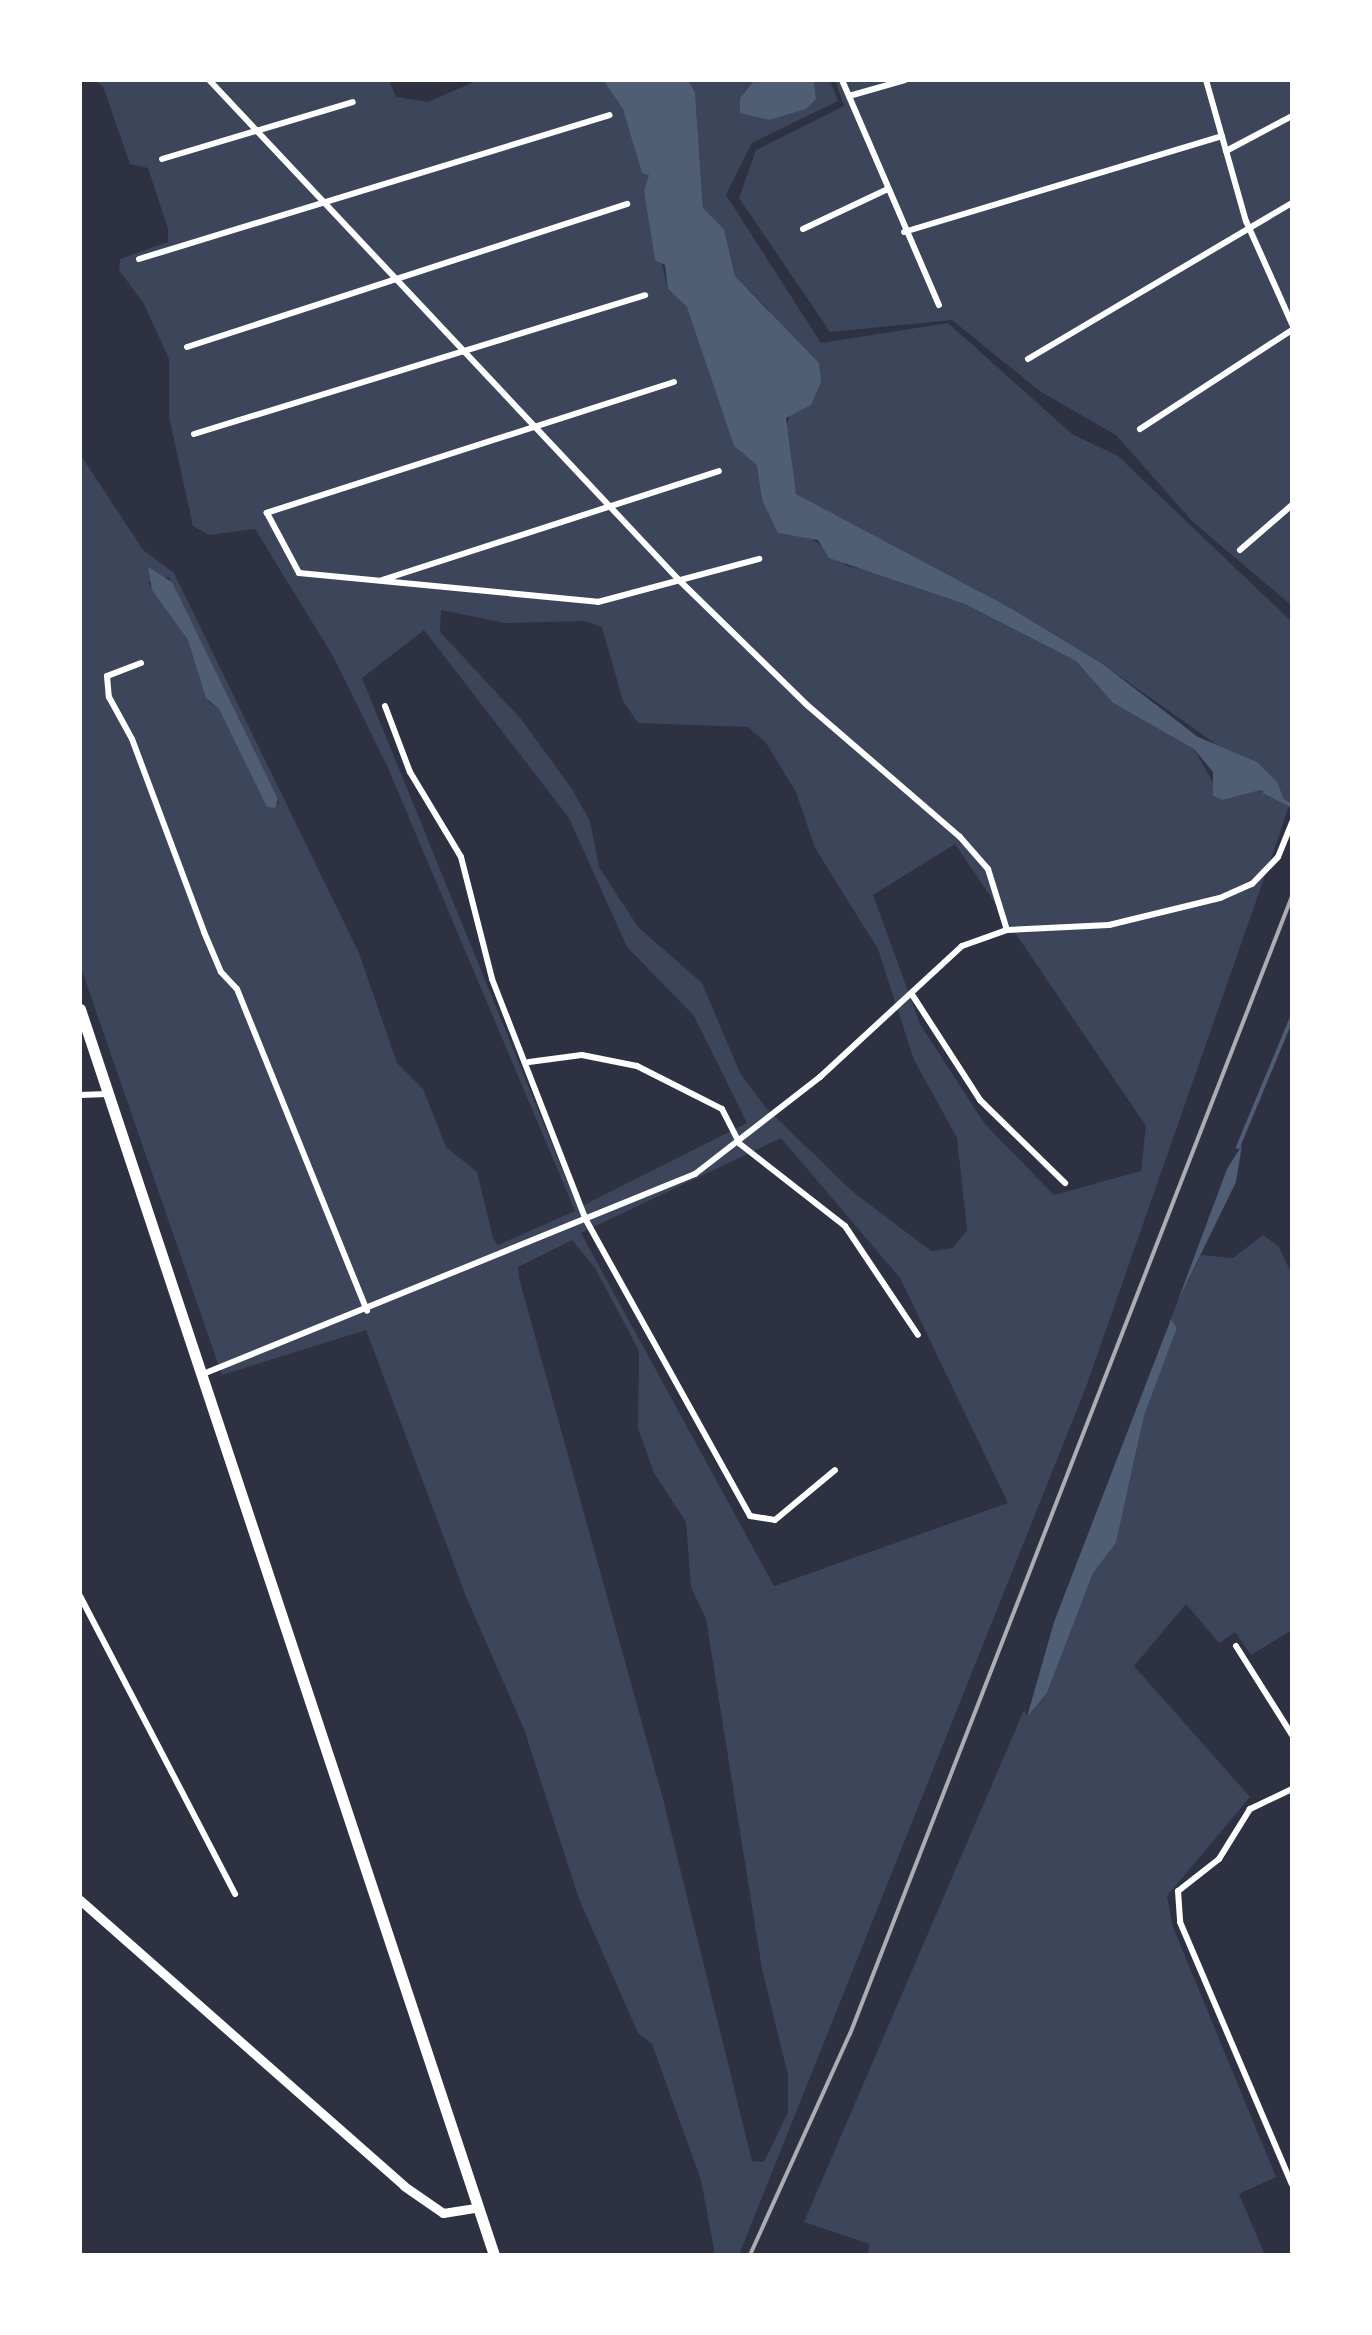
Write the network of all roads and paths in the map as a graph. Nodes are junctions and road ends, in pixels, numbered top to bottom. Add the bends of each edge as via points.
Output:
1 (210, 80) edge
2 (842, 80) edge
3 (905, 80) edge
4 (1206, 80) edge
5 (850, 96) junction
6 (353, 102) dead end
7 (610, 115) dead end
8 (1292, 116) edge
9 (258, 132) junction
10 (1222, 136) junction
11 (1226, 152) junction
12 (162, 159) dead end
13 (886, 190) junction
14 (1292, 203) edge
15 (323, 204) junction
16 (627, 204) dead end
17 (803, 229) dead end
18 (1249, 229) junction
19 (904, 232) junction
20 (139, 259) dead end
21 (392, 280) junction
22 (644, 295) dead end
23 (939, 305) dead end
24 (1292, 327) edge
25 (187, 347) dead end
26 (463, 353) junction
27 (1028, 359) dead end
28 (674, 382) dead end
29 (534, 427) junction
30 (1140, 430) dead end
31 (194, 434) dead end
32 (719, 471) dead end
33 (607, 504) junction
34 (1292, 505) edge
35 (1240, 550) dead end
36 (759, 560) dead end
37 (678, 579) junction
38 (380, 580) junction
39 (141, 663) dead end
40 (385, 706) dead end
41 (1292, 822) edge
42 (1006, 930) junction
43 (913, 996) junction
44 (80, 1008) edge
45 (529, 1062) junction
46 (108, 1094) junction
47 (80, 1095) edge
48 (740, 1144) junction
49 (1064, 1183) dead end
50 (586, 1220) junction
51 (367, 1311) junction
52 (918, 1335) dead end
53 (202, 1375) junction
54 (835, 1470) dead end
55 (80, 1596) edge
56 (1236, 1646) dead end
57 (1292, 1735) edge
58 (1292, 1789) edge
59 (236, 1894) dead end
60 (80, 1900) edge
61 (1292, 2184) edge
62 (479, 2208) junction
63 (494, 2255) edge

1 - 9 street
2 - 5 street
3 - 5 street
4 - 10 street
5 - 13 street
6 - 9 street
7 - 15 street
8 - 11 street
9 - 12 street
9 - 15 street
10 - 11 street
10 - 19 street
11 - 18 street
13 - 17 street
13 - 19 street
14 - 18 street
15 - 20 street
15 - 21 street
16 - 21 street
18 - 24 street
18 - 27 street
19 - 23 street
21 - 25 street
21 - 26 street
22 - 26 street
24 - 30 street
26 - 29 street
26 - 31 street
28 - 29 street
29 - 33 street
29 - 38 street via 268,513 299,573
32 - 33 street
33 - 37 street
33 - 38 street
34 - 35 street
36 - 37 street
37 - 38 street via 598,602
37 - 42 street via 806,704 960,837 988,869
39 - 51 street via 107,676 109,697 132,739 221,972 238,989
40 - 45 street via 410,772 461,857 492,979
41 - 42 street via 1278,857 1252,884 1220,898 1109,925
42 - 43 street via 962,946
43 - 48 street
43 - 49 street via 980,1100
44 - 46 highway
45 - 48 street via 582,1055 637,1066 722,1109
45 - 50 street
46 - 47 street
46 - 53 highway
48 - 50 street via 695,1174
48 - 52 street via 845,1226
50 - 51 street
50 - 54 street via 750,1516 775,1520
51 - 53 street
53 - 62 highway
55 - 59 street
56 - 57 street
58 - 61 street via 1250,1810 1219,1859 1178,1892 1180,1922
60 - 62 street via 404,2186 443,2213
62 - 63 highway

